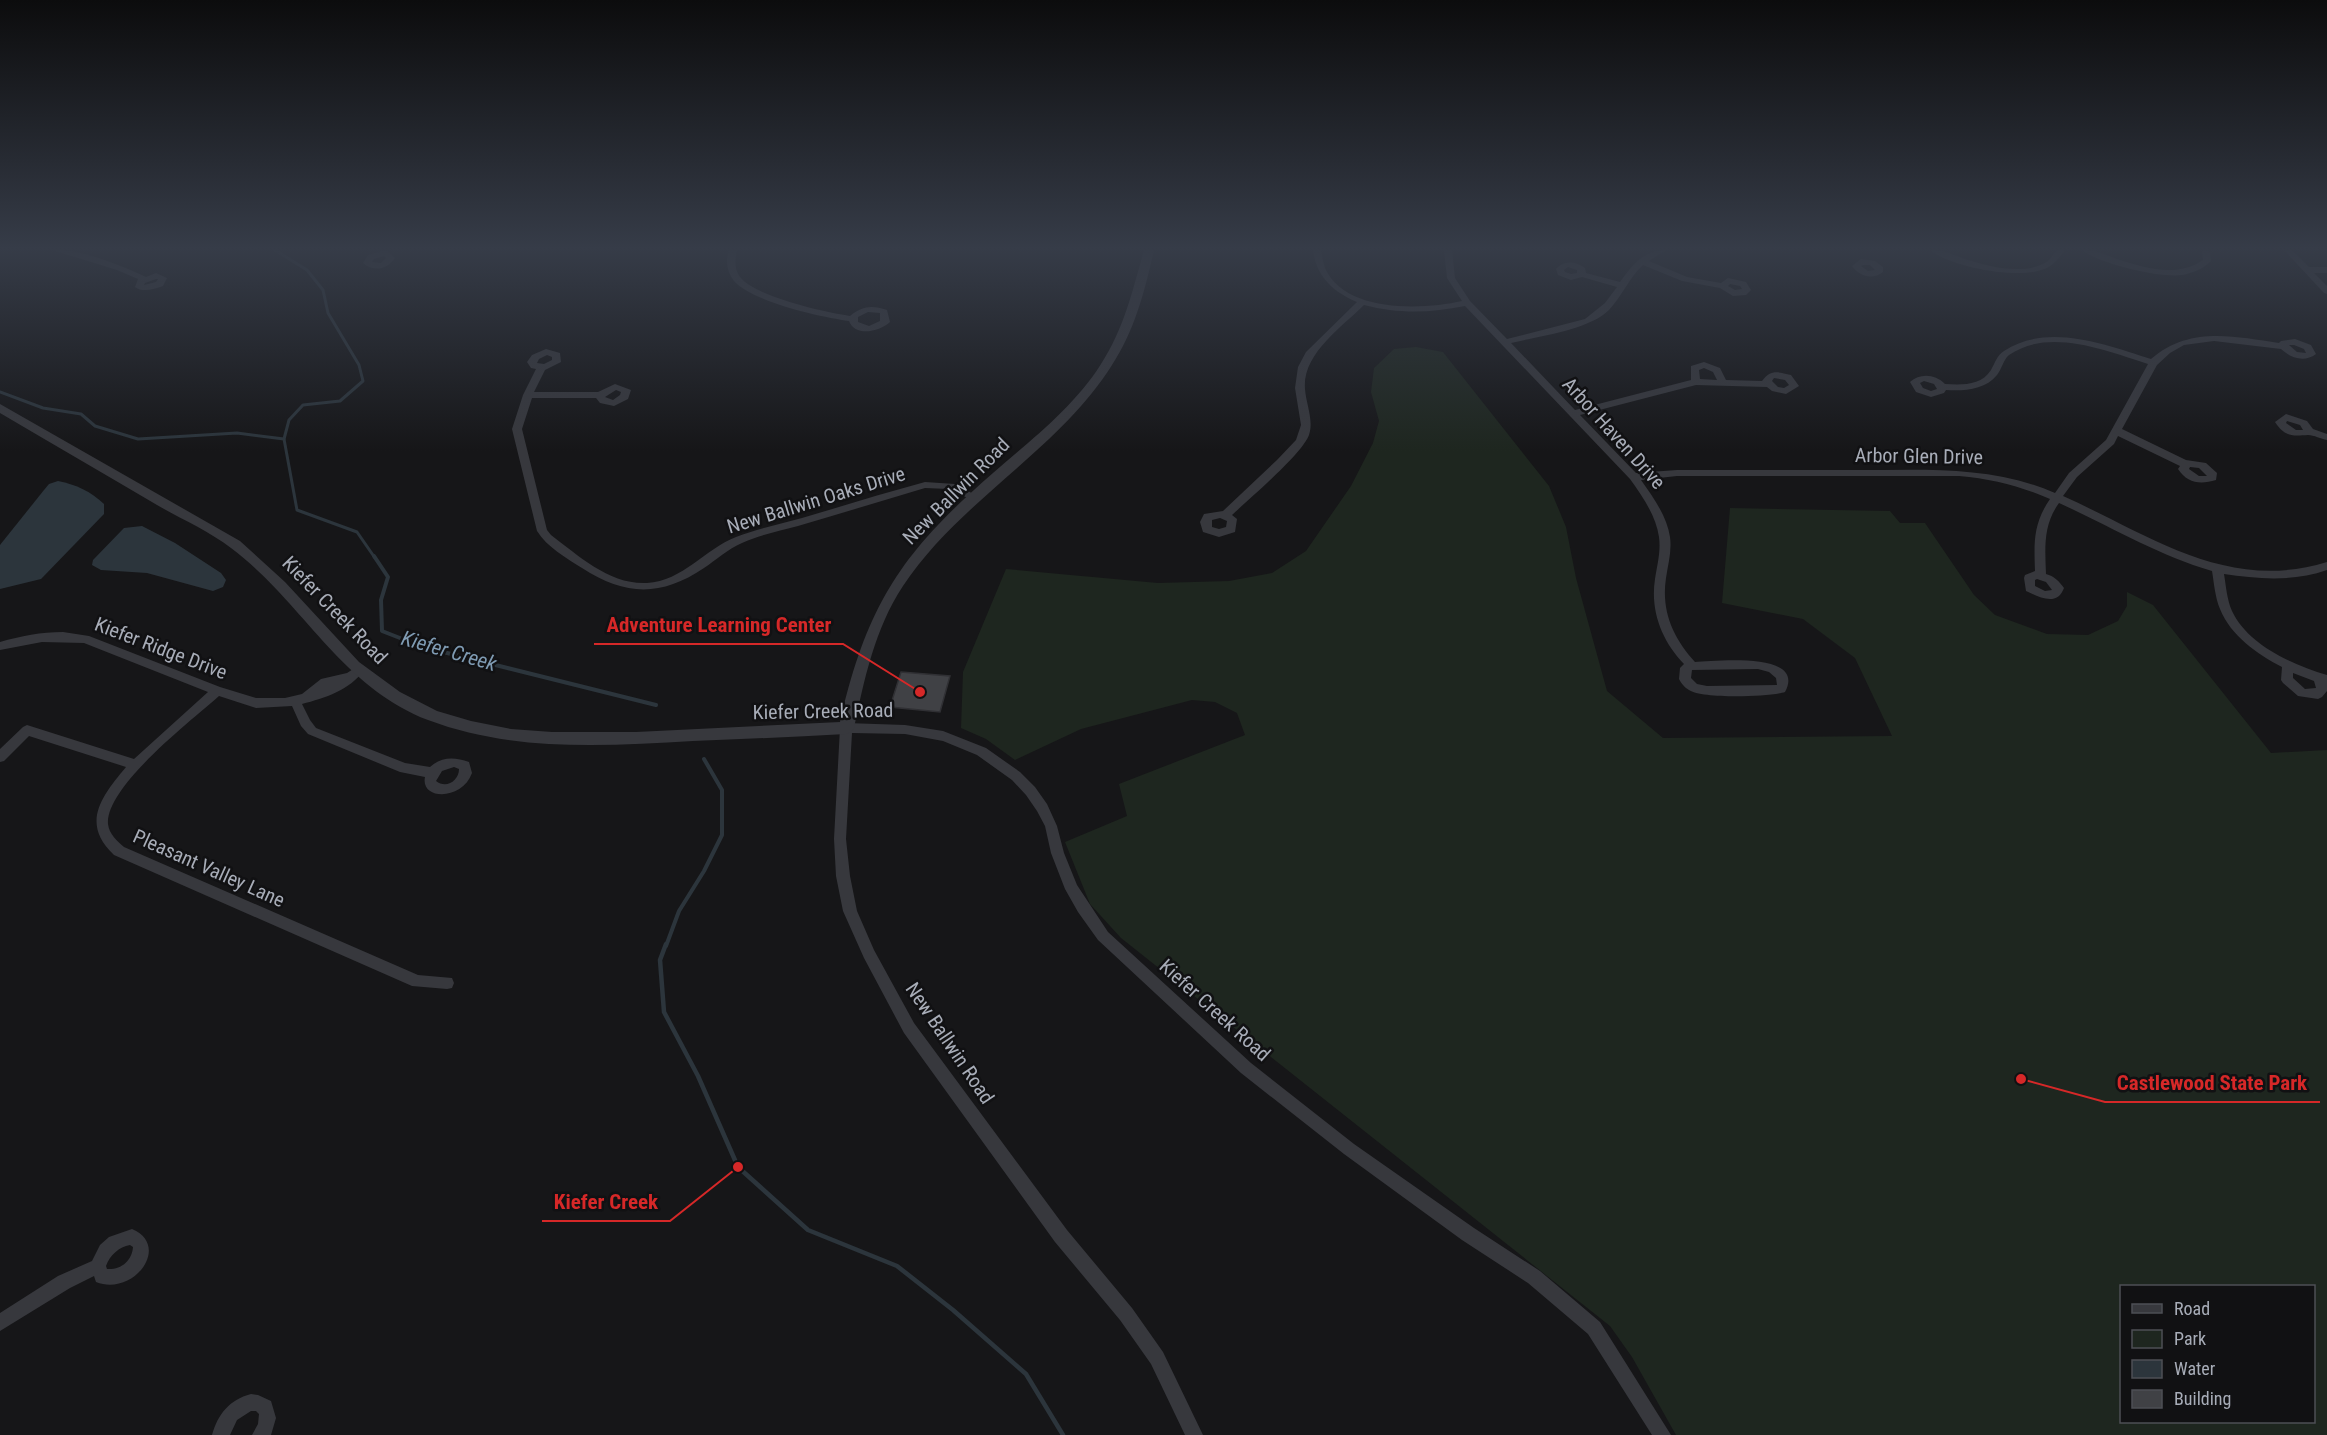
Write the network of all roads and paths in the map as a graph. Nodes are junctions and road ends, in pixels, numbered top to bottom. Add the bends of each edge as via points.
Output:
1 (839, 317) edge
2 (1131, 317) edge
3 (1347, 317) edge
4 (1481, 317) edge
5 (1597, 317) edge
6 (853, 319) dead end
7 (1505, 342) junction
8 (2284, 347) dead end
9 (2153, 363) junction
10 (541, 368) dead end
11 (1722, 381) junction
12 (1696, 382) junction
13 (1768, 384) dead end
14 (1942, 387) dead end
15 (528, 395) junction
16 (601, 395) dead end
17 (0, 408) edge
18 (1572, 414) junction
19 (2117, 431) junction
20 (2309, 431) dead end
21 (2327, 437) edge
22 (2185, 464) dead end
23 (1634, 477) junction
24 (974, 497) junction
25 (2058, 499) junction
26 (1225, 515) dead end
27 (2327, 566) edge
28 (2217, 569) junction
29 (2041, 576) dead end
30 (0, 646) edge
31 (1692, 666) junction
32 (2288, 666) junction
33 (353, 673) junction
34 (2323, 679) edge
35 (217, 691) junction
36 (301, 698) junction
37 (846, 728) junction
38 (0, 757) edge
39 (136, 765) junction
40 (433, 772) dead end
41 (447, 983) dead end
42 (98, 1266) dead end
43 (0, 1323) edge
44 (221, 1435) edge
45 (261, 1435) edge
46 (1194, 1435) edge
47 (1662, 1435) edge

1 - 6 street
2 - 24 street, New Ballwin Road via 1098,378 1027,451
3 - 26 street via 1304,363 1299,384 1305,426 1300,443
4 - 7 street, Arbor Haven Drive
5 - 7 street
7 - 18 street, Arbor Haven Drive
8 - 9 street via 2240,340 2196,340 2171,347
9 - 14 street via 2104,347 2047,341 2022,345 2005,354 1986,381 1960,388
9 - 19 street
10 - 15 street, New Ballwin Oaks Drive
11 - 12 street
11 - 12 street via 1717,370 1704,365 1694,369
11 - 13 street
12 - 18 street
15 - 16 street
15 - 24 street, New Ballwin Oaks Drive via 517,429 542,531 600,576 626,585 663,584 688,573 738,540 917,488 951,486
17 - 33 street, Kiefer Creek Road via 235,544 263,567
18 - 23 street, Arbor Haven Drive
19 - 22 street
19 - 25 street via 2102,451 2073,475
20 - 21 street
23 - 25 street, Arbor Glen Drive via 1677,473 1959,473 2000,477
23 - 31 street, Arbor Haven Drive via 1649,497 1664,533 1660,592 1668,636
24 - 37 street, New Ballwin Road via 930,541 897,584 860,664
25 - 28 street, Arbor Glen Drive via 2155,547
25 - 29 street via 2041,525
27 - 28 street, Arbor Glen Drive via 2283,575
28 - 32 street via 2227,611 2255,644
30 - 35 street, Kiefer Ridge Drive via 41,637 85,639
31 - 31 street via 1686,668 1685,679 1698,690 1774,690 1783,685 1782,676 1766,666
32 - 34 street
32 - 34 street via 2287,680 2302,693 2318,694
33 - 36 street, Kiefer Ridge Drive via 334,678
33 - 37 street, Kiefer Creek Road via 420,710 462,726 506,736 560,740
35 - 36 street, Kiefer Ridge Drive via 256,703
35 - 39 street, Pleasant Valley Lane
36 - 40 street via 305,723 312,731 404,768
37 - 46 street, New Ballwin Road via 840,839 843,876 850,911 869,954 909,1028 1061,1236 1157,1358
37 - 47 street, Kiefer Creek Road via 921,731 946,737 1011,772 1035,797 1051,826 1069,885 1103,936 1246,1068 1349,1149 1534,1277 1594,1328
38 - 39 street via 27,730
39 - 41 street, Pleasant Valley Lane via 114,790 102,822 109,842 119,851 417,981
42 - 43 street via 64,1282
44 - 45 street via 232,1412 254,1402 268,1413

